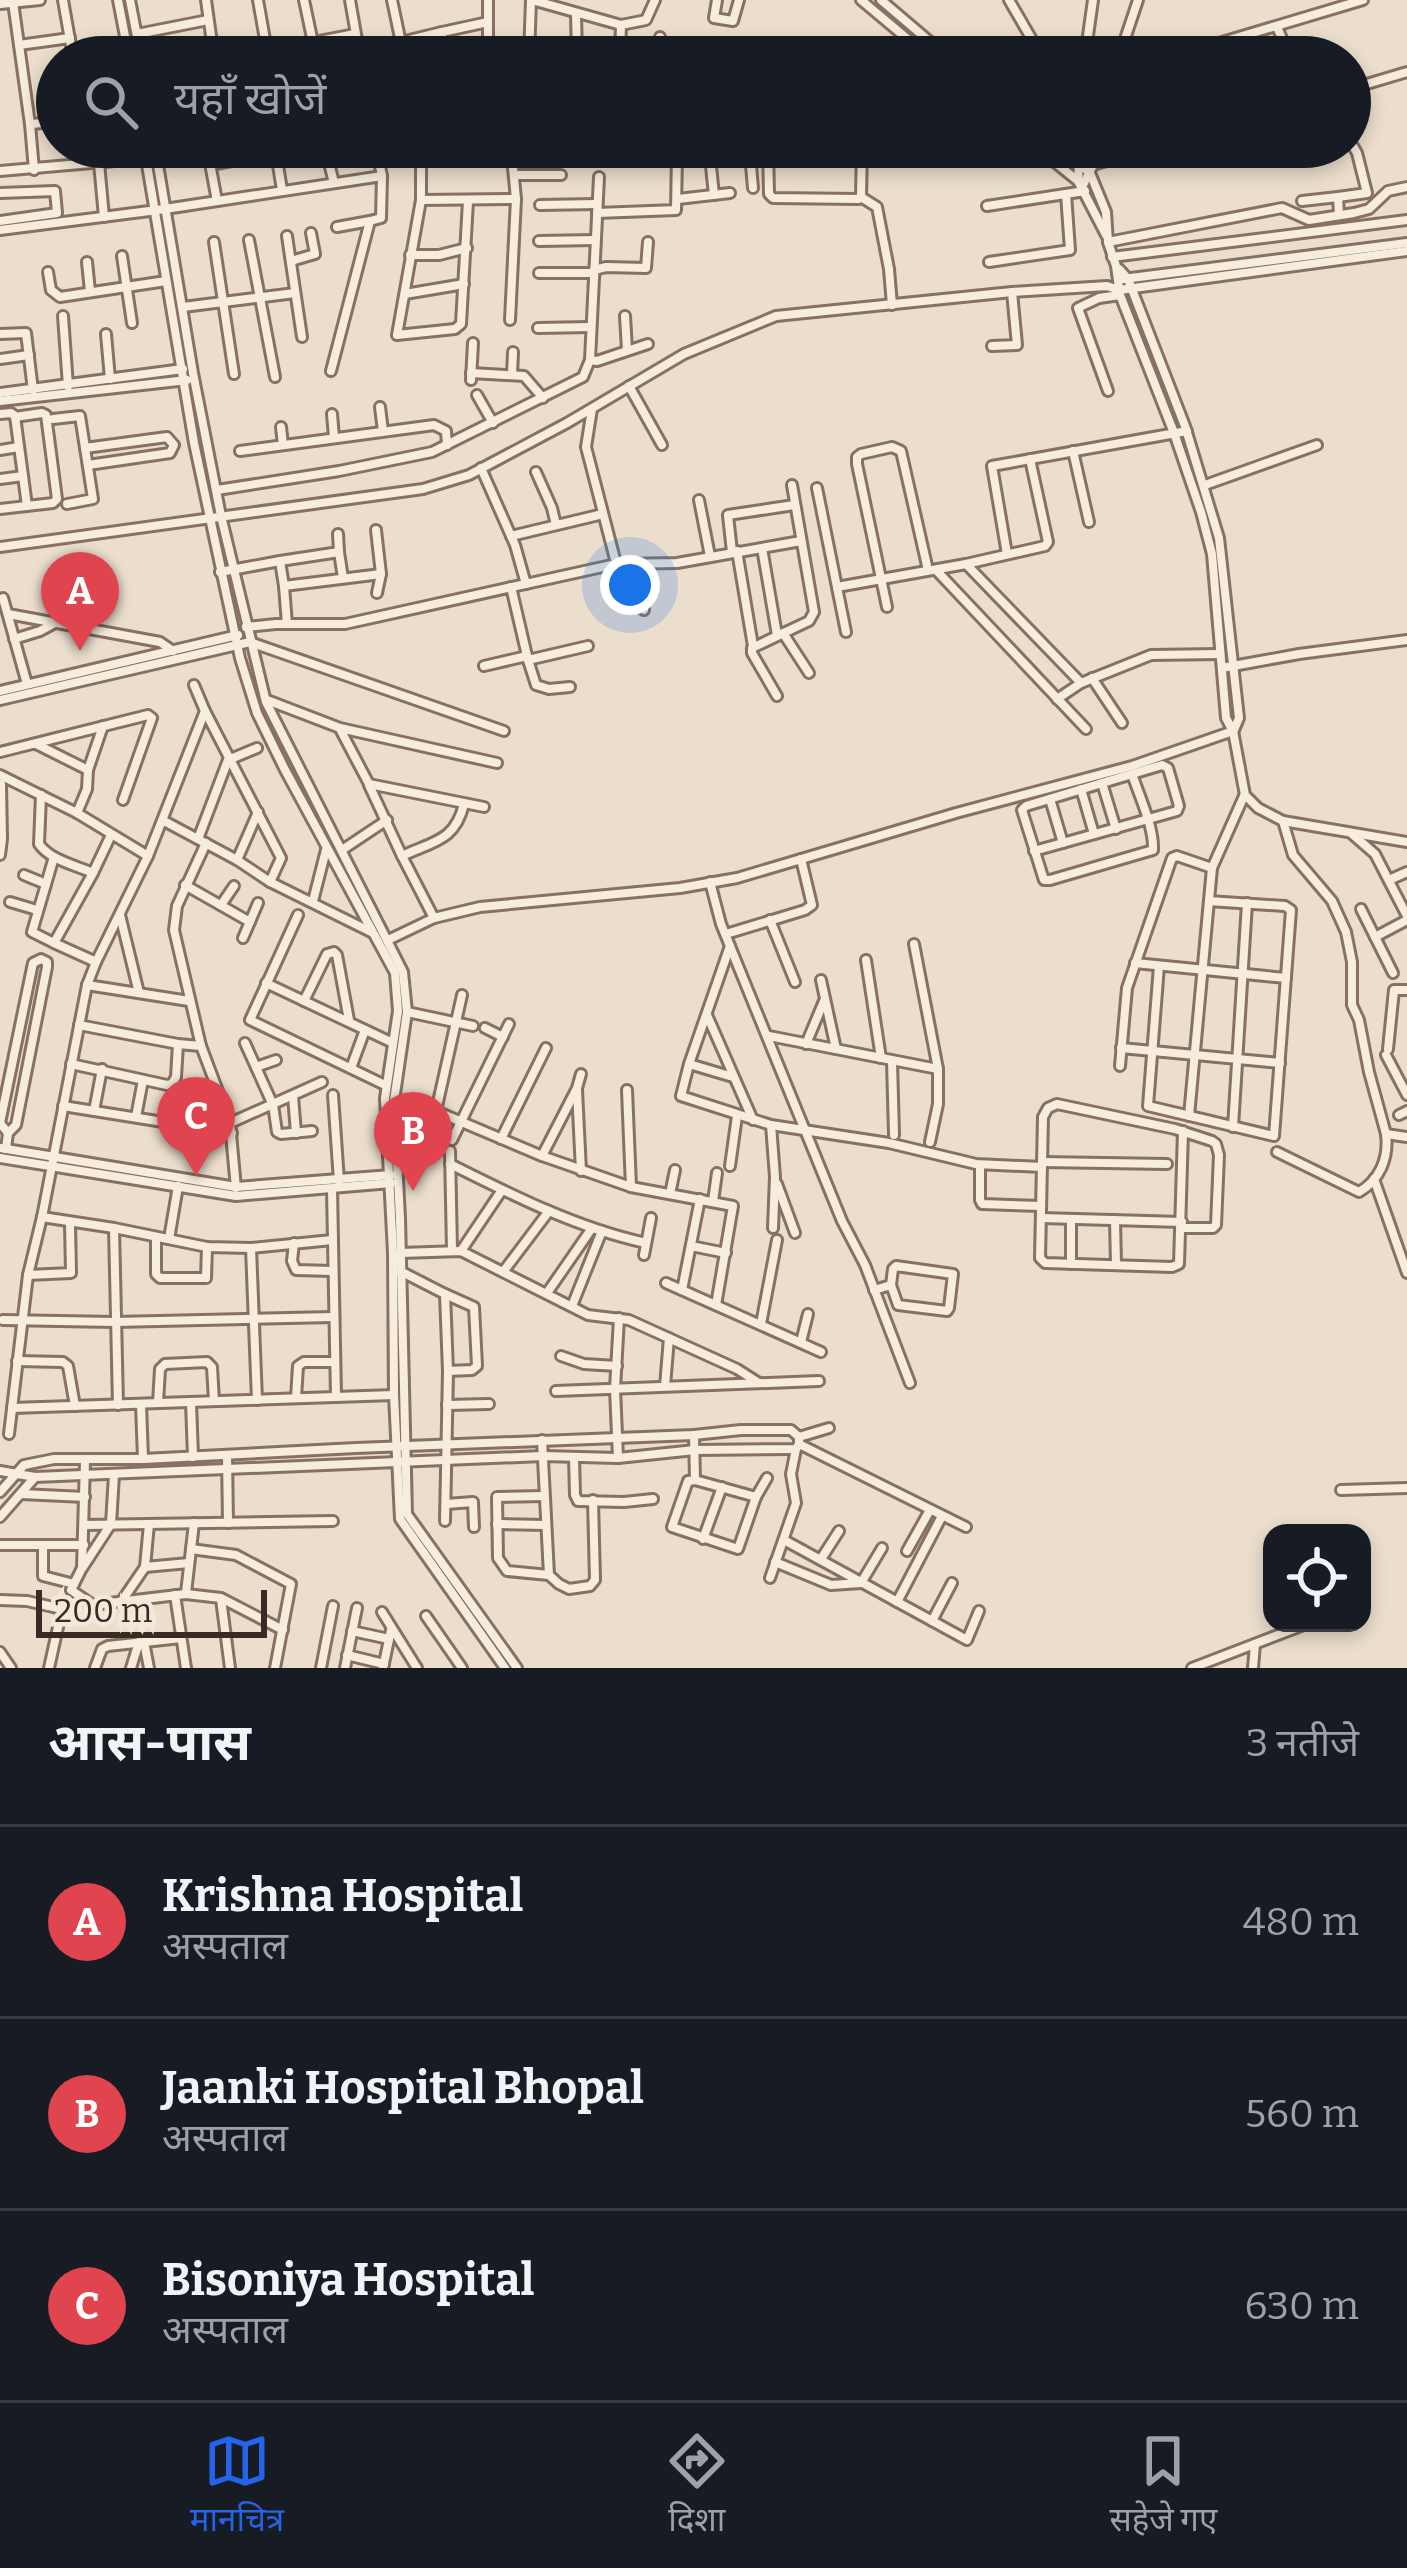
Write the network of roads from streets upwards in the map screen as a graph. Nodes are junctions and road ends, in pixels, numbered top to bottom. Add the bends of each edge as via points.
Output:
1 (40, 0) edge
2 (63, 0) edge
3 (118, 0) edge
4 (130, 0) edge
5 (206, 0) edge
6 (258, 0) edge
7 (304, 0) edge
8 (362, 0) edge
9 (392, 0) edge
10 (488, 0) edge
11 (532, 0) edge
12 (655, 0) edge
13 (717, 0) edge
14 (740, 0) edge
15 (861, 0) edge
16 (881, 0) edge
17 (1009, 0) edge
18 (1094, 0) edge
19 (1138, 0) edge
20 (1363, 0) edge
21 (350, 1) edge
22 (13, 2) edge
23 (0, 4) edge
24 (576, 13) junction
25 (208, 20) junction
26 (488, 22) junction
27 (621, 25) junction
28 (1277, 27) junction
29 (442, 32) junction
30 (137, 34) joint
31 (356, 34) joint
32 (70, 36) edge
33 (125, 36) edge
34 (211, 36) edge
35 (264, 36) edge
36 (313, 36) edge
37 (346, 36) edge
38 (400, 36) edge
39 (426, 36) edge
40 (442, 36) edge
41 (488, 36) edge
42 (530, 36) edge
43 (577, 36) edge
44 (621, 36) edge
45 (903, 36) edge
46 (923, 36) edge
47 (1030, 36) edge
48 (1088, 36) edge
49 (1126, 36) edge
50 (1246, 36) edge
51 (1281, 36) edge
52 (36, 43) edge
53 (19, 45) junction
54 (1407, 72) edge
55 (1371, 83) edge
56 (29, 124) junction
57 (36, 124) edge
58 (56, 168) edge
59 (99, 168) edge
60 (154, 168) edge
61 (211, 168) edge
62 (279, 168) edge
63 (330, 168) edge
64 (380, 168) edge
65 (422, 168) edge
66 (513, 168) edge
67 (677, 168) edge
68 (711, 168) edge
69 (751, 168) edge
70 (768, 168) edge
71 (862, 168) edge
72 (1061, 168) edge
73 (1080, 168) edge
74 (1361, 168) edge
75 (1092, 169) joint
76 (34, 170) junction
77 (0, 171) edge
78 (514, 175) junction
79 (560, 175) dead end
80 (382, 176) junction
81 (599, 177) dead end
82 (334, 183) junction
83 (1082, 186) junction
84 (1407, 187) edge
85 (754, 188) dead end
86 (282, 190) junction
87 (0, 193) edge
88 (730, 193) dead end
89 (1066, 194) junction
90 (713, 195) junction
91 (861, 196) junction
92 (1337, 197) junction
93 (516, 199) junction
94 (678, 199) junction
95 (421, 200) junction
96 (217, 201) junction
97 (468, 201) junction
98 (1302, 201) dead end
99 (540, 205) dead end
100 (987, 206) dead end
101 (597, 208) junction
102 (160, 210) junction
103 (1336, 215) junction
104 (104, 217) junction
105 (0, 220) edge
106 (1407, 220) edge
107 (370, 221) junction
108 (29, 222) junction
109 (337, 226) dead end
110 (1336, 229) junction
111 (0, 230) edge
112 (311, 233) dead end
113 (287, 236) dead end
114 (1107, 239) junction
115 (249, 240) dead end
116 (595, 240) junction
117 (539, 241) dead end
118 (214, 242) dead end
119 (648, 242) dead end
120 (1407, 247) edge
121 (467, 248) junction
122 (410, 255) junction
123 (122, 256) dead end
124 (291, 261) junction
125 (87, 262) dead end
126 (989, 262) dead end
127 (1114, 262) junction
128 (48, 272) dead end
129 (594, 272) junction
130 (539, 273) dead end
131 (166, 280) junction
132 (464, 284) junction
133 (126, 286) junction
134 (1119, 288) junction
135 (90, 291) junction
136 (296, 292) junction
137 (1012, 292) junction
138 (404, 294) junction
139 (260, 297) junction
140 (891, 300) junction
141 (222, 301) junction
142 (183, 307) junction
143 (63, 316) dead end
144 (625, 316) dead end
145 (510, 320) dead end
146 (132, 323) dead end
147 (591, 327) junction
148 (538, 328) dead end
149 (0, 334) edge
150 (106, 334) dead end
151 (302, 337) dead end
152 (472, 343) dead end
153 (648, 344) dead end
154 (992, 346) dead end
155 (627, 351) junction
156 (513, 352) dead end
157 (29, 356) junction
158 (0, 358) edge
159 (590, 360) junction
160 (331, 370) dead end
161 (188, 374) junction
162 (234, 374) dead end
163 (512, 376) junction
164 (275, 377) dead end
165 (110, 379) junction
166 (629, 386) junction
167 (69, 389) junction
168 (33, 390) junction
169 (1108, 392) dead end
170 (477, 395) dead end
171 (0, 397) edge
172 (543, 398) junction
173 (380, 407) dead end
174 (592, 407) junction
175 (0, 414) edge
176 (332, 414) dead end
177 (15, 417) junction
178 (53, 418) dead end
179 (493, 423) junction
180 (281, 427) dead end
181 (383, 430) junction
182 (1187, 431) junction
183 (1174, 433) junction
184 (334, 437) junction
185 (194, 443) junction
186 (174, 445) junction
187 (284, 445) junction
188 (447, 445) junction
189 (1317, 445) dead end
190 (662, 446) dead end
191 (19, 447) junction
192 (86, 448) junction
193 (0, 450) edge
194 (240, 451) dead end
195 (1073, 451) junction
196 (1030, 459) junction
197 (88, 465) junction
198 (481, 468) junction
199 (536, 472) dead end
200 (23, 476) junction
201 (0, 479) edge
202 (792, 485) dead end
203 (1204, 485) junction
204 (818, 488) dead end
205 (1194, 488) junction
206 (218, 490) junction
207 (698, 500) dead end
208 (67, 504) dead end
209 (794, 505) junction
210 (28, 506) junction
211 (0, 509) edge
212 (603, 514) junction
213 (208, 516) junction
214 (221, 516) junction
215 (1089, 522) dead end
216 (556, 525) junction
217 (376, 530) dead end
218 (338, 534) dead end
219 (511, 536) junction
220 (801, 541) junction
221 (0, 547) edge
222 (762, 548) junction
223 (339, 552) junction
224 (734, 552) junction
225 (1007, 554) junction
226 (710, 556) junction
227 (280, 561) junction
228 (616, 564) junction
229 (966, 564) junction
230 (628, 565) junction
231 (236, 568) junction
232 (932, 570) junction
233 (220, 572) junction
234 (381, 574) junction
235 (343, 578) junction
236 (882, 579) junction
237 (526, 584) junction
238 (284, 586) junction
239 (837, 586) junction
240 (511, 587) junction
241 (377, 593) dead end
242 (3, 598) dead end
243 (887, 607) dead end
244 (644, 610) dead end
245 (8, 614) junction
246 (55, 623) junction
247 (286, 624) junction
248 (846, 632) dead end
249 (248, 634) junction
250 (780, 634) junction
251 (14, 639) junction
252 (236, 640) junction
253 (1407, 640) edge
254 (588, 646) dead end
255 (754, 646) junction
256 (173, 651) junction
257 (1220, 654) junction
258 (527, 658) junction
259 (484, 666) dead end
260 (1235, 667) junction
261 (1222, 668) junction
262 (809, 673) dead end
263 (1092, 678) junction
264 (1081, 682) junction
265 (194, 686) dead end
266 (570, 687) dead end
267 (28, 688) junction
268 (0, 691) edge
269 (777, 696) dead end
270 (1058, 699) junction
271 (0, 700) edge
272 (265, 700) junction
273 (205, 711) junction
274 (1122, 723) dead end
275 (103, 726) junction
276 (340, 728) junction
277 (1086, 729) dead end
278 (503, 731) dead end
279 (1233, 731) junction
280 (35, 743) junction
281 (257, 748) dead end
282 (0, 752) edge
283 (229, 760) junction
284 (497, 763) dead end
285 (88, 770) junction
286 (1132, 774) junction
287 (0, 779) edge
288 (1095, 782) junction
289 (369, 784) junction
290 (1081, 790) junction
291 (41, 795) junction
292 (1245, 795) junction
293 (1050, 799) junction
294 (123, 800) dead end
295 (464, 804) junction
296 (484, 807) dead end
297 (258, 811) junction
298 (76, 813) junction
299 (387, 820) junction
300 (1147, 820) junction
301 (164, 821) junction
302 (1283, 821) junction
303 (1116, 829) junction
304 (1349, 831) junction
305 (1094, 834) junction
306 (111, 835) junction
307 (202, 841) junction
308 (1407, 842) edge
309 (1063, 843) junction
310 (326, 849) junction
311 (342, 850) junction
312 (1034, 851) junction
313 (0, 855) edge
314 (148, 856) junction
315 (402, 856) junction
316 (54, 857) junction
317 (801, 859) junction
318 (237, 860) junction
319 (1211, 868) junction
320 (1407, 872) edge
321 (93, 873) junction
322 (24, 875) dead end
323 (1389, 880) junction
324 (270, 882) junction
325 (710, 883) junction
326 (46, 884) junction
327 (185, 885) junction
328 (234, 886) dead end
329 (313, 901) junction
330 (1209, 901) junction
331 (10, 902) dead end
332 (259, 903) dead end
333 (1246, 904) junction
334 (221, 905) junction
335 (1360, 909) dead end
336 (38, 910) junction
337 (119, 914) junction
338 (298, 915) dead end
339 (434, 918) junction
340 (1407, 918) edge
341 (770, 920) junction
342 (250, 922) junction
343 (372, 933) junction
344 (725, 934) junction
345 (243, 938) dead end
346 (1375, 938) junction
347 (54, 943) junction
348 (383, 943) junction
349 (730, 944) junction
350 (914, 944) dead end
351 (866, 960) dead end
352 (96, 962) junction
353 (1135, 963) junction
354 (1159, 966) junction
355 (1202, 970) junction
356 (1393, 973) dead end
357 (1242, 974) junction
358 (1286, 978) junction
359 (821, 980) dead end
360 (795, 982) dead end
361 (266, 983) junction
362 (87, 986) junction
363 (1407, 990) edge
364 (139, 993) junction
365 (462, 995) dead end
366 (825, 999) junction
367 (189, 1001) junction
368 (304, 1001) junction
369 (407, 1012) junction
370 (706, 1014) junction
371 (21, 1019) junction
372 (349, 1022) junction
373 (456, 1022) junction
374 (37, 1023) junction
375 (509, 1024) dead end
376 (79, 1025) junction
377 (473, 1027) dead end
378 (485, 1028) dead end
379 (365, 1030) junction
380 (503, 1036) junction
381 (768, 1036) junction
382 (245, 1043) dead end
383 (393, 1043) junction
384 (806, 1043) junction
385 (178, 1044) junction
386 (201, 1046) junction
387 (546, 1048) dead end
388 (1121, 1048) junction
389 (836, 1049) junction
390 (1152, 1052) junction
391 (1195, 1055) junction
392 (881, 1058) junction
393 (1237, 1059) junction
394 (276, 1060) dead end
395 (892, 1060) junction
396 (1280, 1063) junction
397 (71, 1064) junction
398 (689, 1064) junction
399 (1120, 1066) dead end
400 (256, 1067) junction
401 (351, 1068) junction
402 (103, 1069) junction
403 (938, 1069) junction
404 (581, 1074) dead end
405 (734, 1077) junction
406 (143, 1080) junction
407 (322, 1082) dead end
408 (1404, 1082) edge
409 (386, 1085) junction
410 (577, 1088) junction
411 (627, 1090) dead end
412 (333, 1095) dead end
413 (1407, 1095) edge
414 (293, 1096) junction
415 (222, 1100) junction
416 (168, 1102) dead end
417 (394, 1102) junction
418 (273, 1105) junction
419 (63, 1106) junction
420 (94, 1111) junction
421 (436, 1111) junction
422 (737, 1115) junction
423 (1189, 1116) junction
424 (136, 1117) junction
425 (752, 1120) junction
426 (462, 1121) junction
427 (771, 1124) junction
428 (1233, 1126) junction
429 (231, 1128) junction
430 (806, 1130) junction
431 (312, 1131) dead end
432 (1183, 1131) junction
433 (8, 1133) junction
434 (296, 1133) junction
435 (1386, 1134) junction
436 (894, 1135) dead end
437 (1407, 1137) edge
438 (452, 1139) dead end
439 (501, 1139) junction
440 (930, 1142) dead end
441 (450, 1151) dead end
442 (2, 1152) edge
443 (1277, 1152) dead end
444 (542, 1156) junction
445 (52, 1163) junction
446 (450, 1164) junction
447 (1042, 1164) junction
448 (980, 1165) junction
449 (1167, 1165) dead end
450 (730, 1166) dead end
451 (675, 1170) dead end
452 (581, 1172) junction
453 (717, 1173) dead end
454 (775, 1177) junction
455 (1376, 1177) junction
456 (394, 1179) junction
457 (178, 1184) junction
458 (337, 1185) junction
459 (631, 1187) junction
460 (502, 1190) junction
461 (236, 1191) junction
462 (670, 1195) junction
463 (700, 1199) junction
464 (713, 1201) junction
465 (1041, 1206) junction
466 (549, 1210) junction
467 (42, 1217) junction
468 (652, 1218) dead end
469 (1041, 1218) junction
470 (1071, 1219) junction
471 (1115, 1220) junction
472 (70, 1223) junction
473 (1182, 1225) junction
474 (114, 1228) junction
475 (773, 1228) dead end
476 (597, 1230) junction
477 (795, 1233) dead end
478 (156, 1237) junction
479 (169, 1239) junction
480 (332, 1240) junction
481 (777, 1240) dead end
482 (294, 1243) junction
483 (646, 1243) junction
484 (691, 1246) junction
485 (207, 1247) junction
486 (251, 1248) junction
487 (457, 1250) junction
488 (400, 1252) junction
489 (726, 1253) junction
490 (644, 1255) dead end
491 (1071, 1264) junction
492 (1116, 1265) junction
493 (333, 1271) junction
494 (400, 1271) junction
495 (503, 1272) junction
496 (1407, 1273) edge
497 (28, 1275) junction
498 (666, 1283) dead end
499 (891, 1286) junction
500 (682, 1290) junction
501 (874, 1290) junction
502 (547, 1293) junction
503 (445, 1294) junction
504 (716, 1305) junction
505 (572, 1306) junction
506 (808, 1314) dead end
507 (334, 1317) junction
508 (619, 1318) junction
509 (254, 1319) junction
510 (3, 1320) dead end
511 (21, 1321) junction
512 (116, 1322) junction
513 (761, 1324) junction
514 (669, 1338) junction
515 (801, 1342) junction
516 (821, 1352) dead end
517 (561, 1356) dead end
518 (17, 1361) junction
519 (335, 1362) junction
520 (617, 1366) junction
521 (448, 1371) junction
522 (819, 1381) dead end
523 (910, 1383) dead end
524 (759, 1384) junction
525 (665, 1386) junction
526 (615, 1389) junction
527 (556, 1391) dead end
528 (394, 1395) junction
529 (336, 1397) junction
530 (296, 1399) junction
531 (257, 1400) junction
532 (191, 1402) junction
533 (214, 1402) junction
534 (158, 1403) junction
535 (141, 1404) junction
536 (489, 1404) dead end
537 (118, 1405) junction
538 (447, 1405) junction
539 (75, 1406) junction
540 (12, 1408) junction
541 (829, 1428) dead end
542 (741, 1430) junction
543 (9, 1434) dead end
544 (694, 1435) junction
545 (617, 1436) junction
546 (542, 1440) junction
547 (798, 1443) junction
548 (446, 1444) junction
549 (402, 1446) junction
550 (743, 1449) junction
551 (695, 1450) junction
552 (227, 1455) junction
553 (543, 1456) junction
554 (193, 1457) junction
555 (574, 1457) junction
556 (618, 1458) junction
557 (143, 1460) junction
558 (446, 1460) junction
559 (86, 1461) junction
560 (402, 1461) junction
561 (228, 1470) junction
562 (0, 1471) edge
563 (16, 1472) junction
564 (86, 1475) junction
565 (114, 1475) junction
566 (34, 1477) junction
567 (767, 1478) dead end
568 (695, 1480) junction
569 (722, 1487) junction
570 (1407, 1488) edge
571 (1341, 1490) dead end
572 (0, 1492) edge
573 (21, 1494) junction
574 (544, 1496) junction
575 (85, 1497) junction
576 (756, 1497) junction
577 (653, 1499) dead end
578 (592, 1500) junction
579 (446, 1504) junction
580 (930, 1510) junction
581 (0, 1516) edge
582 (942, 1516) junction
583 (333, 1521) dead end
584 (445, 1521) dead end
585 (228, 1522) junction
586 (194, 1523) junction
587 (111, 1524) junction
588 (149, 1524) junction
589 (497, 1524) junction
590 (85, 1525) junction
591 (545, 1525) junction
592 (474, 1527) dead end
593 (966, 1527) dead end
594 (839, 1531) dead end
595 (703, 1539) junction
596 (784, 1540) junction
597 (0, 1545) edge
598 (44, 1545) junction
599 (84, 1545) junction
600 (882, 1548) dead end
601 (191, 1549) junction
602 (907, 1551) dead end
603 (821, 1559) junction
604 (775, 1562) junction
605 (189, 1563) junction
606 (145, 1567) junction
607 (82, 1568) junction
608 (550, 1575) junction
609 (770, 1578) dead end
610 (861, 1582) junction
611 (952, 1583) dead end
612 (74, 1584) junction
613 (181, 1595) junction
614 (221, 1598) junction
615 (0, 1600) edge
616 (464, 1601) junction
617 (121, 1602) junction
618 (897, 1602) junction
619 (333, 1606) dead end
620 (357, 1608) dead end
621 (979, 1611) dead end
622 (382, 1612) dead end
623 (426, 1616) dead end
624 (932, 1621) junction
625 (283, 1630) junction
626 (352, 1631) junction
627 (1286, 1632) edge
628 (390, 1634) junction
629 (182, 1638) junction
630 (141, 1642) junction
631 (1256, 1644) junction
632 (0, 1652) edge
633 (347, 1655) junction
634 (384, 1666) edge
635 (11, 1668) edge
636 (49, 1668) edge
637 (95, 1668) edge
638 (131, 1668) edge
639 (149, 1668) edge
640 (186, 1668) edge
641 (230, 1668) edge
642 (275, 1668) edge
643 (321, 1668) edge
644 (345, 1668) edge
645 (416, 1668) edge
646 (462, 1668) edge
647 (505, 1668) edge
648 (517, 1668) edge
649 (1192, 1668) edge
650 (1253, 1668) edge

1 - 22 street
2 - 32 street
3 - 33 street
4 - 30 street
5 - 25 street
6 - 35 street
7 - 36 street
8 - 21 street
9 - 38 street
10 - 26 street
11 - 24 street
11 - 42 street
12 - 27 street via 646,20
13 - 14 street via 713,18 733,22
15 - 45 street
16 - 46 street
17 - 47 street
18 - 48 street
19 - 49 street
20 - 28 street
21 - 31 street
22 - 23 street
22 - 53 street
24 - 27 street
24 - 43 street
25 - 30 street
25 - 34 street
26 - 29 street
26 - 41 street
27 - 44 street
28 - 50 street
28 - 51 street
29 - 39 street
29 - 40 street
31 - 37 street
52 - 53 street
53 - 56 street
54 - 55 street
56 - 57 street
56 - 76 street
58 - 76 street
59 - 104 street
60 - 102 street
61 - 96 street
62 - 86 street
63 - 82 street
64 - 80 street
65 - 95 street
66 - 78 street
67 - 94 street
68 - 90 street
69 - 85 street
70 - 91 street via 773,198
71 - 91 street
72 - 83 street
73 - 83 street
74 - 92 street via 1367,193
75 - 83 street
75 - 114 street
76 - 77 street
78 - 79 street
78 - 93 street
80 - 82 street
80 - 107 street via 381,218
81 - 101 street
82 - 86 street
83 - 89 street
83 - 114 street
84 - 103 street via 1388,190 1369,209
86 - 96 street
87 - 108 street via 56,191 57,214
88 - 90 street
89 - 100 street
89 - 126 street via 1070,250
90 - 94 street
91 - 140 street via 877,207
92 - 98 street
92 - 103 street
93 - 97 street
93 - 145 street
94 - 101 street via 674,211
95 - 97 street
95 - 122 street
96 - 102 street
97 - 121 street
99 - 101 street
101 - 116 street
102 - 104 street
102 - 131 street
102 - 142 street
103 - 110 street
103 - 114 street via 1310,220 1282,208
104 - 108 street
105 - 108 street
106 - 110 street
107 - 109 street
107 - 160 street
108 - 111 street
110 - 127 street
112 - 124 street via 315,254
113 - 124 street
114 - 127 street
115 - 139 street
116 - 117 street
116 - 129 street
118 - 141 street
119 - 129 street via 646,268
120 - 134 street
121 - 122 street
121 - 132 street
122 - 138 street
123 - 133 street
124 - 136 street
125 - 135 street
127 - 134 street
128 - 135 street via 55,295
129 - 130 street
129 - 147 street
131 - 133 street
131 - 161 street
132 - 138 street
132 - 138 street via 455,329 397,335
133 - 135 street
133 - 146 street
134 - 137 street
134 - 169 street via 1079,311
134 - 182 street
134 - 183 street
136 - 139 street
136 - 151 street
137 - 140 street
137 - 154 street via 1016,345
139 - 141 street
139 - 164 street
140 - 166 street via 776,316
141 - 142 street
141 - 162 street
142 - 161 street
143 - 167 street
144 - 155 street
147 - 148 street
147 - 159 street
149 - 157 street via 25,332
150 - 165 street
152 - 163 street via 471,377
153 - 155 street
155 - 159 street
156 - 163 street
157 - 158 street
157 - 168 street
159 - 172 street via 583,377
161 - 165 street
161 - 167 street
161 - 185 street
161 - 206 street
163 - 172 street via 526,377
165 - 167 street
166 - 174 street
166 - 190 street
167 - 168 street
167 - 171 street
168 - 171 street
170 - 179 street
172 - 179 street
173 - 181 street
174 - 198 street
174 - 212 street via 586,447
175 - 177 street
176 - 184 street
177 - 191 street
177 - 210 street via 44,413 49,435 57,499
178 - 192 street via 78,415
179 - 188 street
180 - 187 street
181 - 184 street
181 - 188 street via 438,425
182 - 183 street
182 - 203 street
183 - 195 street
183 - 205 street
184 - 187 street
185 - 186 street
185 - 213 street
186 - 192 street via 167,437
186 - 197 street via 170,453
187 - 194 street
188 - 206 street via 383,464
189 - 203 street
191 - 193 street
191 - 200 street
192 - 197 street
195 - 196 street
195 - 215 street
196 - 225 street via 991,469
196 - 225 street via 1048,542
197 - 208 street via 93,499
198 - 214 street via 422,489
198 - 219 street
199 - 216 street
200 - 201 street
200 - 210 street
202 - 209 street
203 - 205 street
203 - 260 street via 1222,547
204 - 239 street
205 - 257 street via 1211,548
206 - 214 street
207 - 226 street
209 - 220 street
209 - 224 street via 728,515
210 - 211 street
212 - 216 street
212 - 228 street
213 - 214 street
213 - 221 street
213 - 233 street
214 - 231 street
216 - 219 street
217 - 234 street
218 - 223 street
219 - 237 street
220 - 222 street
220 - 250 street via 814,616
222 - 224 street
222 - 250 street
223 - 227 street
223 - 235 street
224 - 226 street
224 - 255 street
225 - 229 street
226 - 230 street
227 - 231 street
227 - 238 street
228 - 230 street
228 - 237 street
229 - 232 street
229 - 264 street
230 - 244 street
231 - 233 street
231 - 249 street
232 - 236 street
232 - 236 street via 901,451 892,447 856,460
232 - 270 street
233 - 252 street
234 - 235 street
234 - 241 street
235 - 238 street
236 - 239 street
236 - 243 street
237 - 240 street
238 - 247 street
239 - 248 street
240 - 247 street via 345,624
240 - 258 street
242 - 245 street
245 - 246 street
245 - 251 street
246 - 251 street
246 - 256 street
247 - 249 street
249 - 252 street
249 - 272 street
249 - 278 street
250 - 255 street
250 - 262 street
251 - 267 street
252 - 256 street
252 - 267 street
252 - 310 street via 257,712
253 - 260 street
254 - 258 street
255 - 269 street
256 - 267 street
257 - 261 street
257 - 263 street via 1150,655
258 - 259 street
258 - 266 street via 539,687
260 - 261 street
260 - 279 street
261 - 279 street
263 - 264 street
263 - 274 street
264 - 270 street
265 - 273 street
267 - 268 street
267 - 271 street
270 - 277 street
272 - 276 street
272 - 311 street
273 - 283 street
273 - 301 street
275 - 280 street
275 - 285 street
275 - 294 street via 152,718
276 - 284 street
276 - 289 street
279 - 288 street
279 - 292 street
280 - 282 street
280 - 285 street
281 - 283 street
283 - 297 street
283 - 307 street
285 - 298 street
286 - 288 street
286 - 300 street
286 - 300 street via 1168,768 1178,809
287 - 291 street
287 - 313 street
288 - 290 street
288 - 303 street
288 - 317 street
289 - 295 street
289 - 299 street
290 - 293 street
290 - 305 street
291 - 298 street
291 - 316 street via 39,847
292 - 302 street
292 - 319 street
293 - 309 street
293 - 312 street via 1023,809
295 - 296 street
295 - 315 street via 451,832
297 - 318 street
297 - 324 street via 281,858
298 - 306 street
299 - 311 street
299 - 315 street
300 - 303 street
300 - 312 street via 1153,850 1050,880 1042,878
301 - 307 street
301 - 314 street
302 - 304 street
302 - 435 street via 1292,855 1332,901 1346,932 1352,1005
303 - 305 street
304 - 308 street
304 - 323 street
305 - 309 street
306 - 314 street
306 - 321 street
307 - 318 street
307 - 327 street
309 - 312 street
310 - 329 street
310 - 343 street
311 - 348 street
314 - 337 street
315 - 339 street
316 - 321 street
316 - 326 street
317 - 325 street
317 - 341 street via 812,905
318 - 324 street
319 - 330 street
319 - 353 street via 1172,858
320 - 323 street
321 - 347 street
322 - 326 street
323 - 340 street
324 - 329 street
325 - 339 street
325 - 344 street
326 - 336 street
327 - 334 street
327 - 367 street via 173,930
328 - 334 street
329 - 343 street
330 - 333 street
330 - 355 street
331 - 336 street
332 - 342 street
333 - 357 street
333 - 358 street via 1290,908
334 - 342 street
335 - 346 street
336 - 347 street via 33,933
337 - 352 street
337 - 364 street
338 - 361 street
339 - 348 street
340 - 346 street
341 - 344 street
341 - 360 street
342 - 345 street
343 - 348 street
344 - 349 street
346 - 356 street
347 - 352 street
348 - 369 street via 403,971
348 - 383 street via 398,990
349 - 370 street
349 - 381 street
350 - 403 street
351 - 392 street
352 - 362 street
353 - 354 street
353 - 388 street
354 - 355 street
354 - 390 street
355 - 357 street
355 - 391 street
357 - 358 street
357 - 393 street
358 - 396 street
359 - 366 street
361 - 368 street
361 - 401 street via 250,1026
362 - 364 street
362 - 376 street
363 - 408 street via 1394,991 1387,1052
364 - 367 street
365 - 373 street
366 - 384 street
366 - 389 street
367 - 386 street
368 - 372 street
368 - 372 street via 327,954 336,953
369 - 373 street
369 - 417 street
370 - 398 street
370 - 405 street
371 - 374 street
371 - 374 street via 33,963 41,959 47,967
371 - 433 street via 0,1123
372 - 379 street
373 - 377 street
373 - 421 street
374 - 433 street
375 - 380 street
376 - 385 street
376 - 397 street
378 - 380 street
379 - 383 street
379 - 401 street
380 - 426 street
381 - 384 street
381 - 430 street
382 - 400 street
383 - 409 street
384 - 389 street
385 - 386 street
385 - 406 street via 172,1084
386 - 415 street
387 - 439 street
388 - 390 street
388 - 399 street
389 - 392 street
390 - 391 street
390 - 423 street via 1148,1106
391 - 393 street
391 - 423 street
392 - 395 street
393 - 396 street
393 - 428 street
394 - 400 street
395 - 403 street
395 - 436 street
396 - 428 street via 1276,1134
397 - 402 street
397 - 419 street
398 - 405 street
398 - 422 street via 681,1096
400 - 418 street
401 - 409 street
402 - 406 street
402 - 420 street
403 - 440 street
404 - 410 street
405 - 425 street
406 - 424 street
407 - 414 street
408 - 413 street
409 - 456 street
410 - 444 street
410 - 452 street
411 - 459 street
412 - 458 street
414 - 418 street
414 - 434 street
415 - 416 street
415 - 429 street
417 - 421 street
417 - 456 street
418 - 429 street
418 - 434 street via 277,1132
419 - 420 street
419 - 445 street
420 - 424 street
421 - 426 street
422 - 425 street
422 - 450 street
423 - 428 street
424 - 429 street
425 - 427 street
426 - 438 street
426 - 439 street
427 - 430 street
427 - 454 street
429 - 461 street
430 - 448 street
430 - 501 street
431 - 434 street
432 - 447 street via 1057,1104 1043,1118
432 - 473 street
432 - 473 street via 1216,1144 1219,1155 1216,1225
433 - 442 street
435 - 437 street
435 - 455 street
439 - 444 street
441 - 446 street
442 - 445 street
443 - 455 street via 1354,1192
444 - 452 street
445 - 457 street
445 - 467 street
446 - 460 street
446 - 487 street
447 - 448 street
447 - 449 street
447 - 465 street
448 - 465 street via 982,1204
451 - 462 street
452 - 459 street
453 - 464 street
454 - 475 street
454 - 477 street
455 - 496 street
456 - 458 street
456 - 488 street
456 - 528 street
457 - 461 street
457 - 479 street
458 - 461 street
458 - 480 street
459 - 462 street
460 - 466 street
460 - 487 street
462 - 463 street
463 - 464 street
463 - 484 street
464 - 489 street via 735,1208
465 - 469 street
466 - 476 street
466 - 495 street
467 - 472 street
467 - 497 street
468 - 483 street
469 - 470 street
469 - 491 street via 1042,1261
470 - 471 street
470 - 491 street
471 - 473 street
471 - 492 street
472 - 474 street
472 - 497 street via 71,1274
473 - 492 street via 1179,1264
474 - 478 street
474 - 512 street
476 - 483 street
476 - 502 street
476 - 505 street
478 - 479 street
478 - 485 street via 160,1278 206,1278
479 - 485 street
480 - 482 street
480 - 493 street
481 - 513 street
482 - 486 street
482 - 493 street via 296,1270
483 - 490 street
484 - 489 street
484 - 500 street
485 - 486 street
486 - 509 street
487 - 488 street
487 - 495 street
488 - 494 street
489 - 504 street
491 - 492 street
493 - 507 street
494 - 503 street
494 - 549 street
495 - 502 street
497 - 511 street
498 - 500 street
499 - 499 street via 896,1266 953,1275 946,1311 898,1304
499 - 501 street
500 - 504 street
501 - 523 street
502 - 505 street
503 - 521 street
503 - 521 street via 474,1307 477,1366
504 - 513 street
505 - 508 street
506 - 515 street
507 - 509 street
507 - 519 street
508 - 514 street
508 - 520 street
509 - 512 street
509 - 531 street
510 - 511 street
511 - 512 street
511 - 518 street
512 - 537 street
513 - 515 street
514 - 524 street
514 - 525 street
515 - 516 street
517 - 520 street
518 - 539 street via 63,1362
518 - 540 street
519 - 529 street
519 - 530 street via 298,1366
520 - 526 street
521 - 538 street
522 - 524 street
524 - 525 street
525 - 526 street
526 - 527 street
526 - 545 street
528 - 529 street
528 - 549 street
529 - 530 street
530 - 531 street
531 - 533 street
532 - 533 street
532 - 534 street
532 - 554 street
533 - 534 street via 207,1362 165,1364
534 - 535 street
535 - 537 street
535 - 557 street
536 - 538 street
537 - 539 street
538 - 548 street
539 - 540 street
540 - 543 street
541 - 547 street
542 - 544 street
542 - 547 street via 791,1430
542 - 550 street
544 - 545 street
544 - 551 street
545 - 546 street
545 - 556 street
546 - 548 street
546 - 553 street
547 - 550 street
547 - 580 street
547 - 596 street via 796,1503
548 - 549 street
548 - 558 street
549 - 552 street
549 - 560 street
550 - 551 street
551 - 556 street
551 - 568 street
552 - 554 street
552 - 561 street
553 - 555 street
553 - 558 street
553 - 574 street
554 - 557 street
555 - 556 street
555 - 578 street via 574,1496
557 - 559 street
558 - 560 street
558 - 579 street
559 - 563 street via 36,1461
559 - 564 street
560 - 561 street
560 - 616 street via 401,1521
561 - 565 street
561 - 585 street
562 - 563 street
563 - 566 street
563 - 572 street
564 - 565 street
564 - 566 street
564 - 575 street
565 - 587 street
566 - 573 street
567 - 576 street
568 - 569 street
568 - 595 street via 671,1524
569 - 576 street
569 - 595 street
570 - 571 street
573 - 575 street
573 - 581 street
574 - 589 street via 497,1497
574 - 591 street
575 - 590 street
576 - 595 street via 738,1549
577 - 578 street
578 - 608 street via 595,1580 569,1588
579 - 584 street
579 - 592 street via 472,1502
580 - 582 street
580 - 602 street
582 - 593 street
582 - 618 street
583 - 585 street
585 - 586 street
586 - 588 street
586 - 601 street
587 - 588 street
587 - 590 street
587 - 607 street
588 - 606 street
589 - 591 street
589 - 608 street via 502,1568
590 - 599 street
591 - 608 street
594 - 603 street
596 - 603 street
596 - 604 street
597 - 598 street
598 - 599 street
598 - 612 street via 43,1576
599 - 607 street
600 - 610 street
601 - 605 street
601 - 625 street via 236,1555 291,1584
603 - 610 street
604 - 609 street
604 - 610 street via 831,1585
605 - 606 street
605 - 613 street
606 - 617 street
607 - 612 street
610 - 618 street
611 - 624 street
612 - 617 street via 71,1590 92,1605
613 - 614 street
613 - 617 street
613 - 629 street
614 - 625 street
614 - 641 street
615 - 636 street via 62,1609
616 - 647 street
616 - 648 street
618 - 624 street
619 - 643 street
620 - 626 street
621 - 624 street via 967,1640
622 - 628 street
623 - 646 street
625 - 642 street
626 - 628 street
626 - 633 street
627 - 631 street
628 - 634 street
628 - 645 street
629 - 630 street
629 - 640 street
630 - 637 street via 102,1649
630 - 638 street
630 - 639 street
631 - 649 street
631 - 650 street
632 - 635 street
633 - 634 street
633 - 644 street

